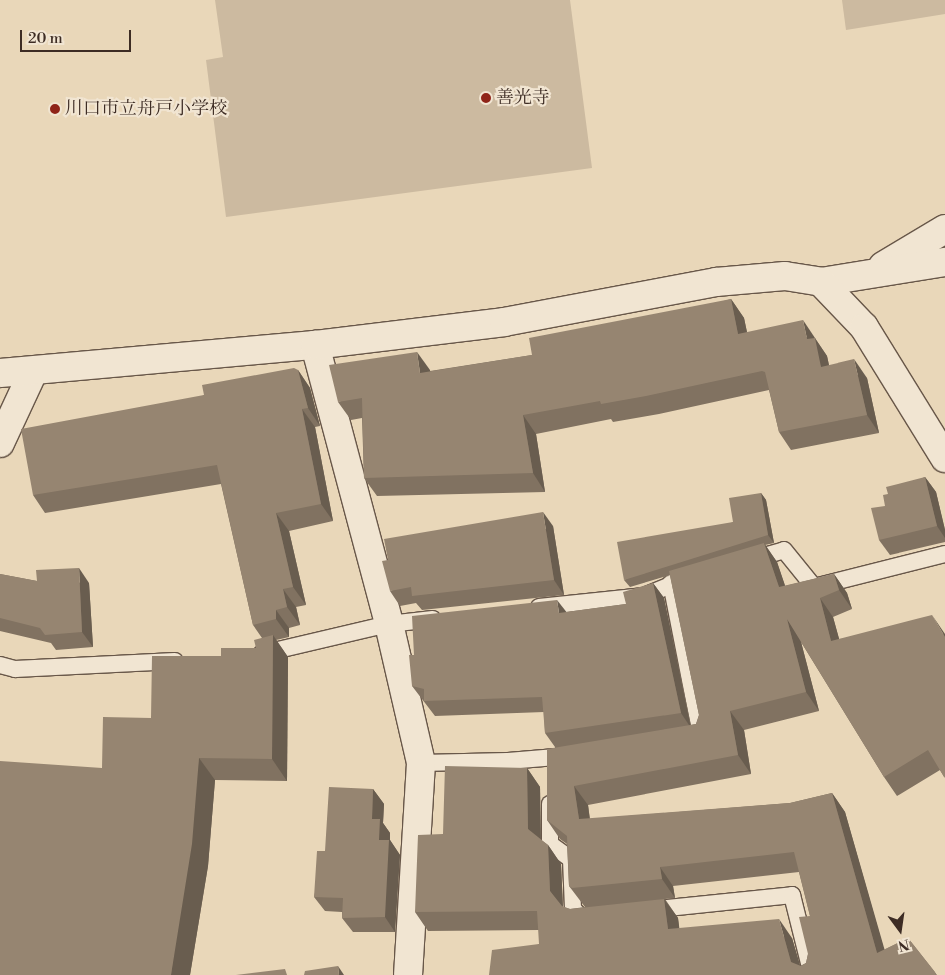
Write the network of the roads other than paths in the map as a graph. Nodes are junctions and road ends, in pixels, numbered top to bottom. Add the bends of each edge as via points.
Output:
1 (945, 229) edge
2 (945, 262) edge
3 (871, 273) junction
4 (821, 282) junction
5 (315, 345) junction
6 (33, 372) junction
7 (0, 373) edge
8 (0, 443) edge
9 (945, 458) edge
10 (945, 554) edge
11 (737, 564) edge
12 (709, 572) edge
13 (671, 582) junction
14 (526, 608) edge
15 (448, 617) edge
16 (388, 624) junction
17 (246, 657) edge
18 (189, 660) edge
19 (0, 665) edge
20 (684, 739) edge
21 (588, 753) edge
22 (550, 759) junction
23 (420, 763) junction
24 (630, 912) edge
25 (611, 914) edge
26 (408, 975) edge
27 (812, 975) edge

1 - 3 street
2 - 3 street
3 - 4 street
4 - 5 street via 785,276 716,282 504,322
4 - 9 street via 864,327
5 - 6 street
5 - 16 street
6 - 7 street
6 - 8 street
10 - 11 lane via 814,587 784,550
12 - 13 lane
13 - 14 lane via 644,596
13 - 20 lane via 703,736
15 - 16 lane
16 - 17 lane
16 - 23 street
18 - 19 lane via 15,670
21 - 22 lane
22 - 23 lane
22 - 25 lane via 550,844 571,859 573,909 582,918
23 - 26 street
24 - 27 lane via 792,895

